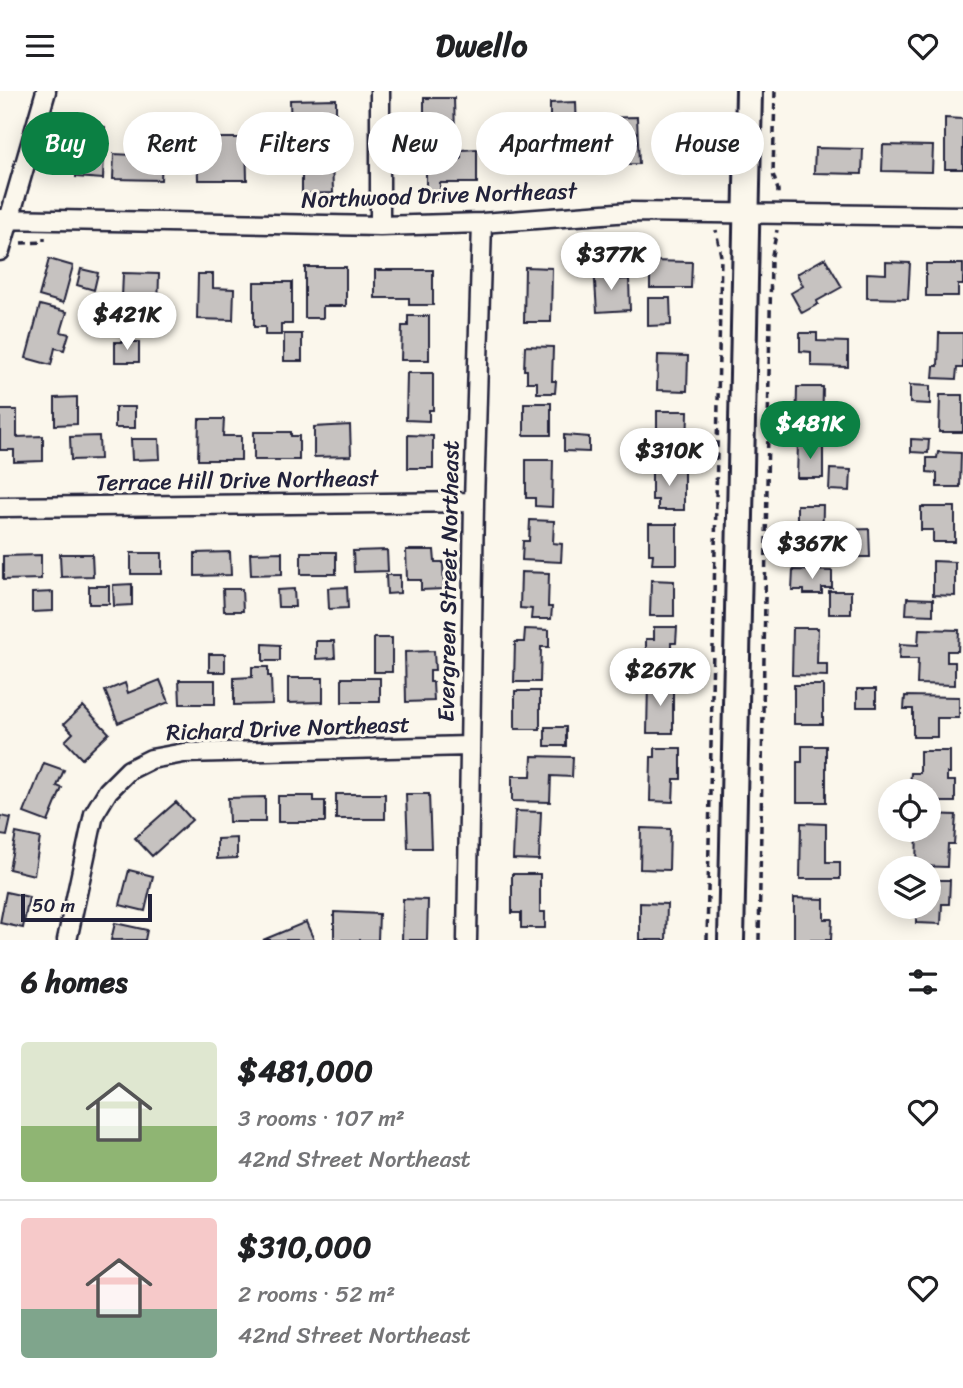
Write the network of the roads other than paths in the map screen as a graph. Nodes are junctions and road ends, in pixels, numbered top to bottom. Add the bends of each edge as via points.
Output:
1 (46, 91) edge
2 (380, 91) edge
3 (749, 91) edge
4 (748, 213) junction
5 (963, 216) edge
6 (5, 219) edge
7 (482, 223) junction
8 (380, 226) junction
9 (0, 251) edge
10 (474, 502) junction
11 (0, 507) edge
12 (470, 746) junction
13 (67, 940) edge
14 (467, 940) edge
15 (731, 940) edge

1 - 6 street
2 - 8 street
3 - 4 main road
4 - 5 street, Northwood Drive Northeast
4 - 7 street, Northwood Drive Northeast via 630,212
4 - 15 main road
6 - 8 street, Northwood Drive Northeast
6 - 9 street
7 - 8 street, Northwood Drive Northeast
7 - 10 street, Evergreen Street Northeast
10 - 11 street, Terrace Hill Drive Northeast
10 - 12 street, Evergreen Street Northeast
12 - 13 street, Richard Drive Northeast via 184,753 151,759 122,777 94,814
12 - 14 street, Evergreen Street Northeast

